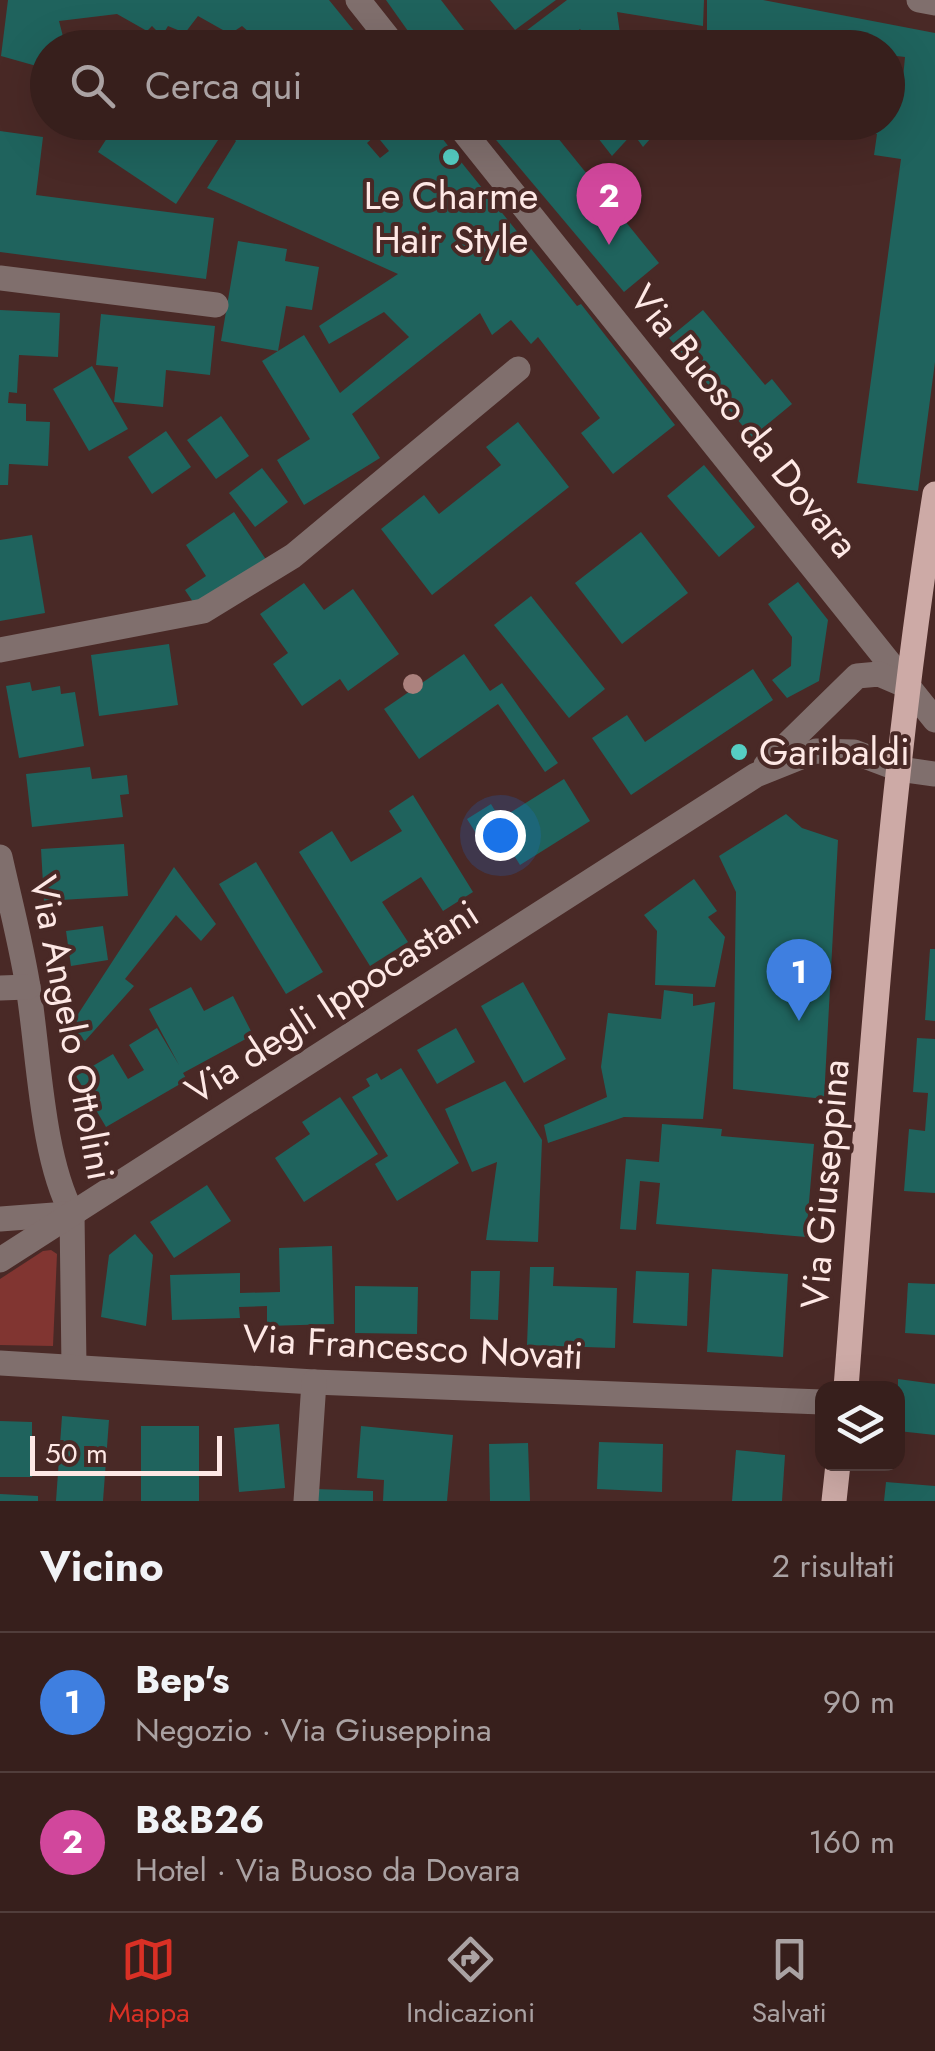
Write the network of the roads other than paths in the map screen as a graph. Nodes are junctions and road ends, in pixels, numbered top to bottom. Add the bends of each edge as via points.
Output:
1 (358, 0) edge
2 (919, 0) edge
3 (935, 3) edge
4 (382, 30) edge
5 (470, 140) edge
6 (0, 278) edge
7 (216, 305) dead end
8 (518, 370) dead end
9 (935, 494) edge
10 (0, 650) edge
11 (907, 686) junction
12 (935, 720) edge
13 (899, 769) junction
14 (935, 774) edge
15 (756, 775) junction
16 (0, 856) edge
17 (28, 987) junction
18 (0, 988) edge
19 (72, 1213) junction
20 (0, 1219) edge
21 (0, 1260) edge
22 (0, 1363) edge
23 (74, 1367) junction
24 (847, 1381) edge
25 (314, 1382) junction
26 (815, 1402) edge
27 (837, 1471) edge
28 (306, 1501) edge
29 (834, 1501) edge

1 - 4 street
2 - 3 street
5 - 11 street, Via Buoso da Dovara
6 - 7 street
8 - 10 street via 293,556 203,611
9 - 11 main road, Via Giuseppina
11 - 12 street, Via Buoso da Dovara
11 - 13 main road, Via Giuseppina
11 - 15 street, Via degli Ippocastani via 879,674 858,676
13 - 14 street
13 - 15 street, Via degli Ippocastani via 854,752 816,751
13 - 24 main road, Via Giuseppina
15 - 19 street, Via degli Ippocastani
16 - 17 street, Via Angelo Ottolini
17 - 18 street
17 - 19 street, Via Angelo Ottolini via 51,1145
19 - 20 street
19 - 21 street, Via degli Ippocastani
19 - 23 street, Via Angelo Ottolini
22 - 23 street, Via Francesco Novati
23 - 25 street, Via Francesco Novati
25 - 26 street, Via Francesco Novati
25 - 28 street
27 - 29 main road

